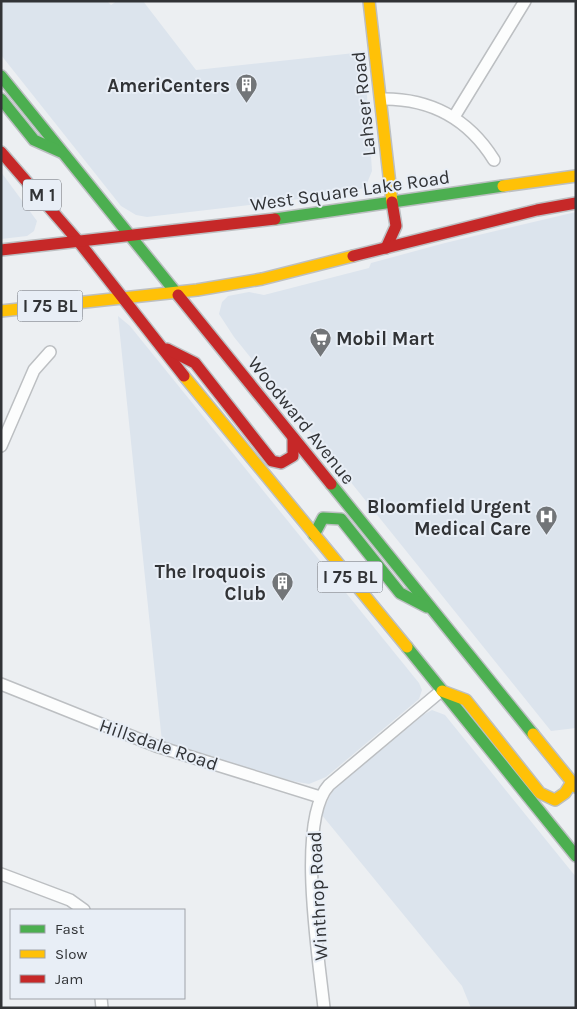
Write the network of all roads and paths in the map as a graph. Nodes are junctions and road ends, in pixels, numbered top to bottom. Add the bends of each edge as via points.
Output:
1 (369, 1) edge
2 (525, 1) edge
3 (1, 76) edge
4 (1, 98) edge
5 (381, 99) junction
6 (454, 116) junction
7 (1, 152) edge
8 (64, 153) junction
9 (494, 160) dead end
10 (576, 176) edge
11 (392, 202) junction
12 (576, 203) edge
13 (130, 236) junction
14 (79, 242) junction
15 (386, 248) junction
16 (1, 250) edge
17 (176, 292) junction
18 (124, 298) junction
19 (1, 311) edge
20 (160, 345) junction
21 (50, 352) dead end
22 (293, 438) junction
23 (1, 446) edge
24 (314, 535) junction
25 (434, 611) junction
26 (1, 684) edge
27 (441, 691) junction
28 (574, 785) edge
29 (320, 797) junction
30 (576, 856) edge
31 (1, 874) edge
32 (83, 909) edge
33 (324, 1008) edge

1 - 5 main road, Lahser Road
2 - 6 street
3 - 8 main road, Woodward Avenue / M 1
4 - 8 main road via 34,140
5 - 6 street via 414,101
5 - 11 main road, Lahser Road
6 - 9 street via 482,143
7 - 14 main road, M 1
8 - 13 main road, Woodward Avenue / M 1
10 - 11 main road, West Square Lake Road
11 - 13 main road, West Square Lake Road
11 - 15 main road, Lahser Road via 397,228
12 - 15 main road
13 - 14 main road, West Square Lake Road
13 - 17 main road, Woodward Avenue / I 75 BL
14 - 16 main road, West Square Lake Road
14 - 18 main road
15 - 17 main road via 262,280
17 - 18 main road
17 - 22 main road, Woodward Avenue / I 75 BL
18 - 19 main road, I 75 BL
18 - 20 main road, I 75 BL
20 - 22 main road via 195,363 272,461 281,463 293,456
20 - 24 main road, I 75 BL
21 - 23 street via 34,370
22 - 25 main road, Woodward Avenue / I 75 BL
24 - 25 main road via 323,518 341,519 400,593
24 - 27 main road, I 75 BL via 402,639
25 - 28 main road, Woodward Avenue / I 75 BL
26 - 29 street, Hillsdale Road via 156,746
27 - 28 main road via 466,700 540,793 555,800
27 - 29 street, Winthrop Road
27 - 30 main road, I 75 BL
29 - 33 street, Winthrop Road via 313,824 312,857
31 - 32 street via 70,900

